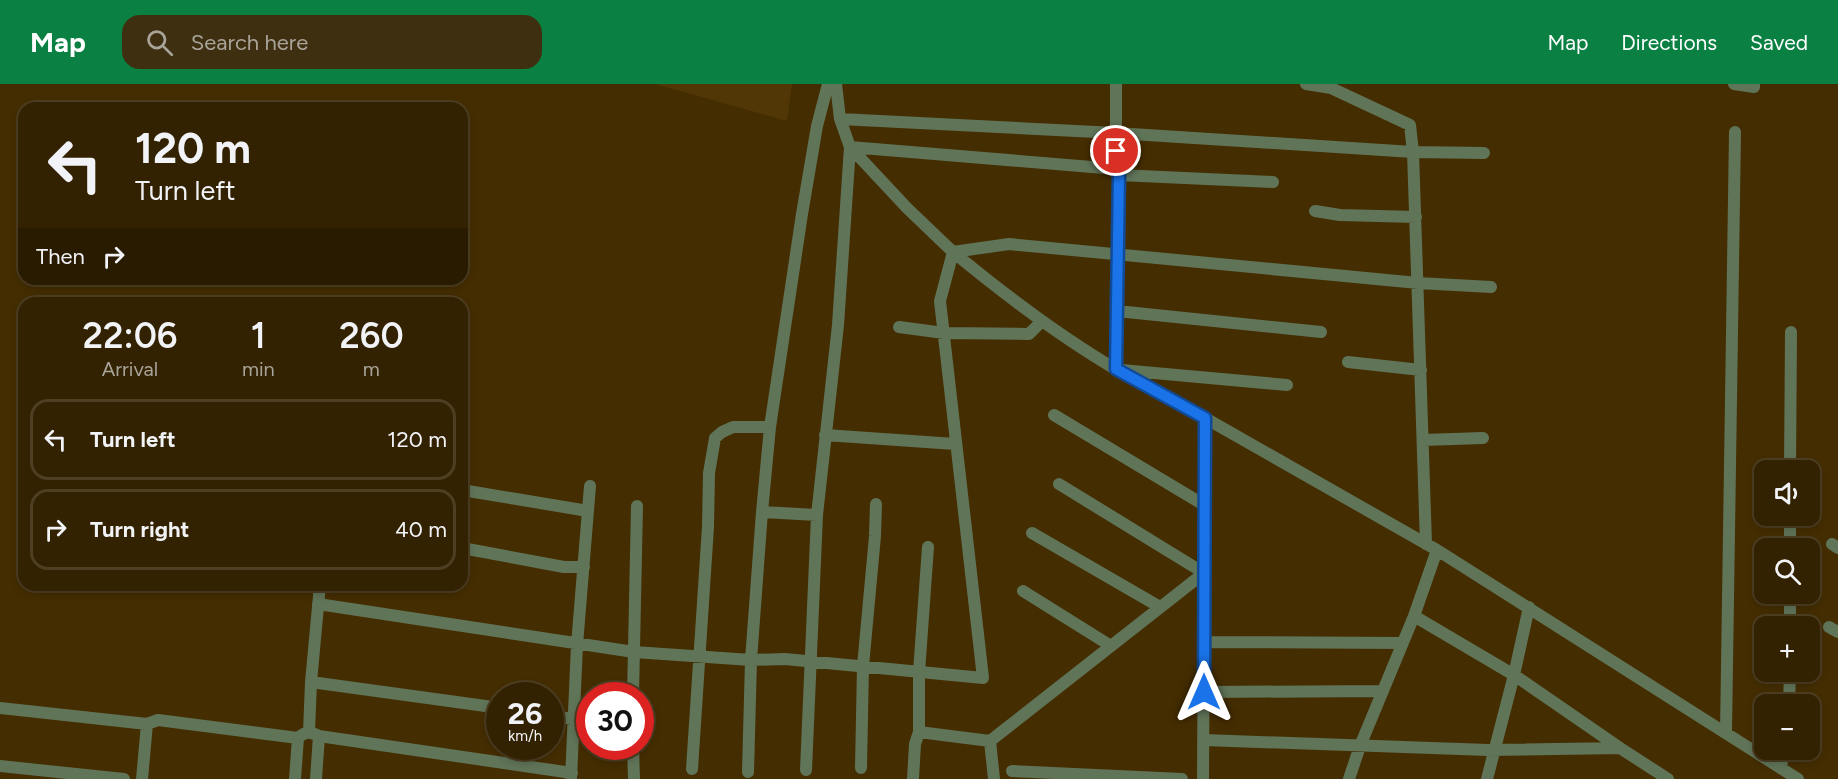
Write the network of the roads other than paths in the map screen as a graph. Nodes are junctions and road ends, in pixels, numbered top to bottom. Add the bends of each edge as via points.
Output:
1 (828, 84) edge
2 (836, 84) edge
3 (1116, 84) edge
4 (1306, 84) edge
5 (1734, 84) edge
6 (1754, 84) edge
7 (840, 119) junction
8 (1735, 132) dead end
9 (1116, 133) junction
10 (850, 147) junction
11 (1413, 152) junction
12 (1484, 153) dead end
13 (1117, 172) junction
14 (1273, 182) dead end
15 (1315, 211) dead end
16 (1416, 217) junction
17 (953, 252) junction
18 (1117, 254) junction
19 (1418, 283) junction
20 (1491, 287) dead end
21 (1117, 311) junction
22 (1042, 321) junction
23 (899, 327) dead end
24 (1321, 332) dead end
25 (1791, 332) dead end
26 (944, 333) junction
27 (1348, 362) dead end
28 (1116, 369) junction
29 (1421, 370) junction
30 (1287, 385) dead end
31 (1054, 415) dead end
32 (1205, 418) junction
33 (770, 427) junction
34 (825, 435) junction
35 (1482, 438) dead end
36 (1423, 440) junction
37 (956, 444) junction
38 (1790, 460) edge
39 (1059, 484) dead end
40 (590, 486) dead end
41 (468, 491) edge
42 (876, 504) dead end
43 (1204, 505) junction
44 (637, 506) dead end
45 (588, 511) junction
46 (762, 512) junction
47 (817, 515) junction
48 (1032, 533) dead end
49 (928, 547) dead end
50 (1431, 547) junction
51 (468, 549) edge
52 (584, 567) junction
53 (1204, 573) junction
54 (319, 591) edge
55 (1023, 591) dead end
56 (318, 604) junction
57 (1160, 607) junction
58 (1528, 607) junction
59 (1414, 616) junction
60 (1204, 642) junction
61 (1402, 643) junction
62 (577, 645) junction
63 (1111, 646) junction
64 (634, 652) junction
65 (699, 655) junction
66 (751, 660) junction
67 (809, 663) junction
68 (863, 666) junction
69 (919, 672) junction
70 (1514, 675) junction
71 (311, 682) junction
72 (633, 682) edge
73 (1382, 691) junction
74 (1204, 692) junction
75 (486, 706) edge
76 (0, 708) edge
77 (564, 718) edge
78 (574, 719) junction
79 (147, 724) junction
80 (919, 732) junction
81 (1726, 732) junction
82 (309, 736) junction
83 (1204, 740) junction
84 (990, 741) junction
85 (1360, 746) junction
86 (1620, 748) junction
87 (1494, 750) junction
88 (633, 760) edge
89 (1782, 760) edge
90 (0, 766) edge
91 (1781, 767) junction
92 (861, 768) dead end
93 (692, 769) dead end
94 (806, 770) dead end
95 (1012, 771) dead end
96 (748, 772) dead end
97 (571, 776) edge
98 (124, 779) edge
99 (142, 779) edge
100 (295, 779) edge
101 (316, 779) edge
102 (634, 779) edge
103 (913, 779) edge
104 (993, 779) edge
105 (1182, 779) edge
106 (1203, 779) edge
107 (1349, 779) edge
108 (1487, 779) edge
109 (1668, 779) edge
110 (1798, 779) edge

1 - 33 street via 802,214
2 - 7 street
3 - 9 street
4 - 11 street via 1331,88 1410,125
5 - 6 street
7 - 9 street
7 - 10 street
8 - 81 street
9 - 11 street
9 - 13 street
10 - 13 street
10 - 17 street
10 - 34 street via 838,325
11 - 12 street
11 - 16 street
13 - 14 street
13 - 18 street
15 - 16 street
16 - 19 street
17 - 18 street via 1009,244
17 - 22 street
17 - 26 street via 940,301
18 - 19 street
18 - 21 street
19 - 20 street
19 - 29 street
21 - 24 street
21 - 28 street
22 - 26 street via 1029,334
22 - 28 street
23 - 26 street
25 - 38 street
26 - 37 street
27 - 29 street
28 - 30 street
28 - 32 street
29 - 36 street
31 - 43 street
32 - 43 street
32 - 50 street
33 - 46 street
33 - 65 street via 733,427 715,438 709,473
34 - 37 street
34 - 47 street
35 - 36 street
36 - 50 street
37 - 69 street via 983,678
39 - 53 street
40 - 45 street
41 - 45 street
42 - 68 street
43 - 53 street
44 - 64 street
45 - 52 street
46 - 47 street
46 - 66 street
47 - 67 street
48 - 57 street
49 - 69 street
50 - 58 street
50 - 59 street
51 - 52 street via 564,567
52 - 62 street
53 - 57 street
53 - 60 street
54 - 56 street
55 - 63 street
56 - 62 street
56 - 71 street
57 - 63 street
58 - 70 street
58 - 81 street
59 - 61 street
59 - 70 street
60 - 61 street
60 - 74 street
61 - 73 street
62 - 64 street
62 - 78 street
63 - 84 street
64 - 65 street
64 - 72 street
65 - 66 street
65 - 93 street
66 - 67 street
66 - 96 street
67 - 68 street
67 - 94 street
68 - 69 street
68 - 92 street
69 - 80 street
70 - 86 street
70 - 87 street
71 - 75 street
71 - 82 street
73 - 74 street
73 - 85 street
74 - 83 street
76 - 79 street
77 - 78 street
78 - 97 street
79 - 82 street via 158,720
79 - 99 street
80 - 84 street
80 - 103 street
81 - 91 street
82 - 97 street
82 - 100 street
82 - 101 street
83 - 85 street
83 - 106 street
84 - 104 street
85 - 87 street
85 - 107 street
86 - 87 street
86 - 109 street
87 - 108 street
88 - 102 street
89 - 91 street
90 - 98 street
91 - 110 street
95 - 105 street

